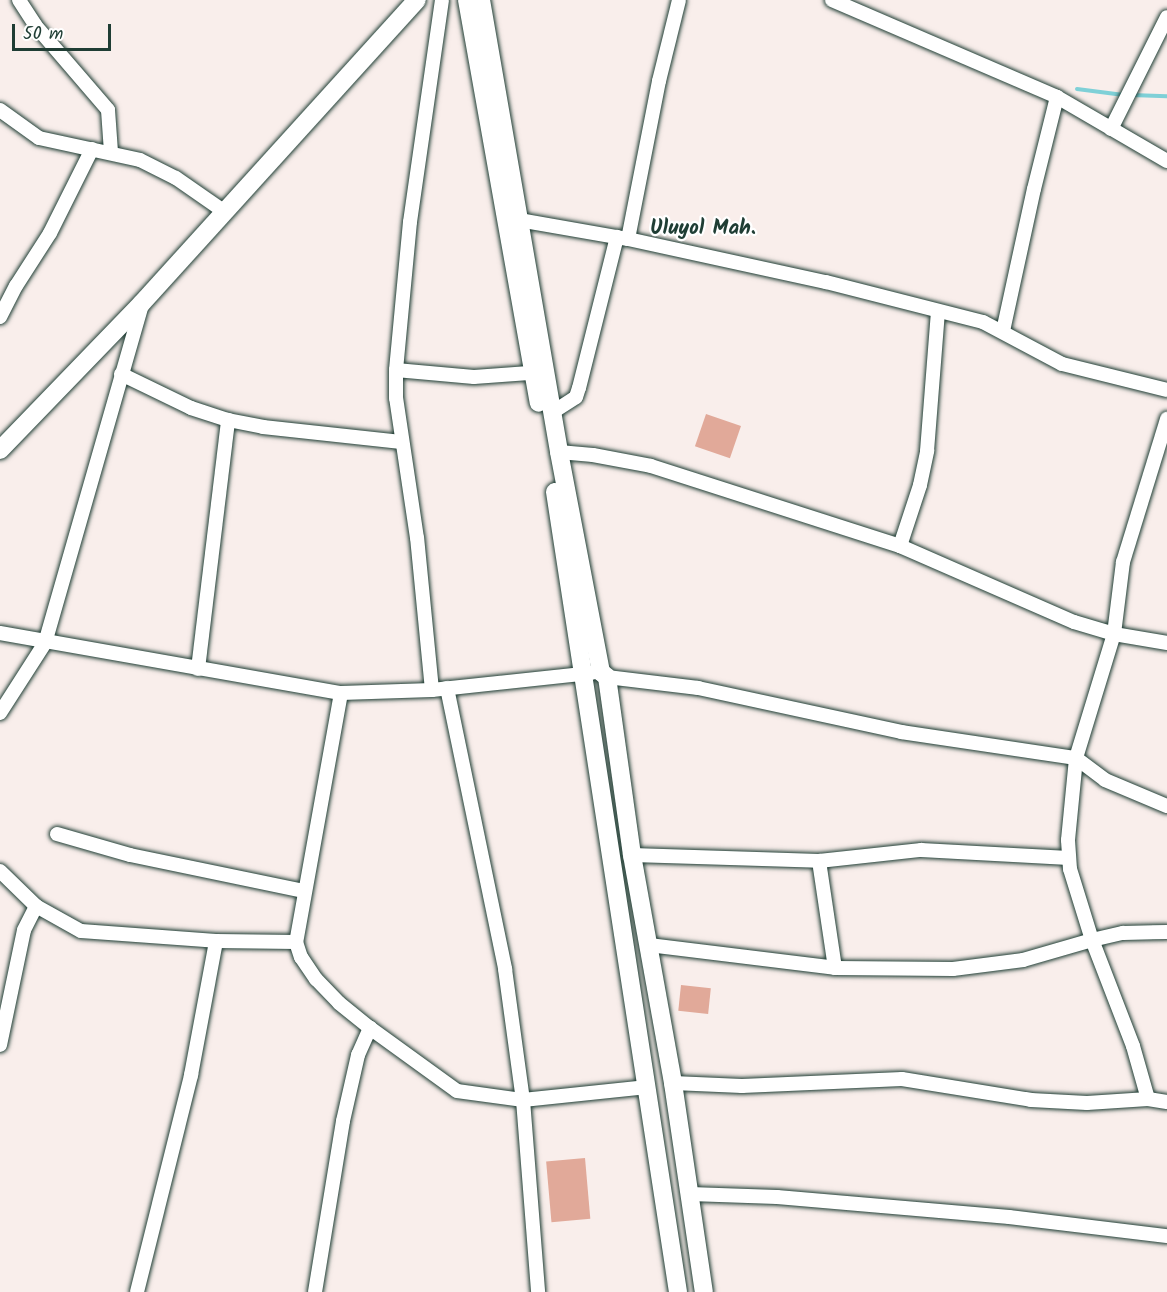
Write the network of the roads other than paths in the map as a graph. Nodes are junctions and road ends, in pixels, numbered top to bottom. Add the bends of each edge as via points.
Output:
1 (19, 0) edge
2 (417, 0) edge
3 (441, 0) edge
4 (467, 0) edge
5 (480, 0) edge
6 (679, 0) edge
7 (831, 0) edge
8 (1167, 17) edge
9 (1057, 97) junction
10 (0, 110) edge
11 (1111, 129) junction
12 (92, 149) junction
13 (111, 152) junction
14 (1167, 160) edge
15 (225, 212) junction
16 (519, 220) junction
17 (622, 238) junction
18 (142, 303) junction
19 (938, 311) junction
20 (0, 317) edge
21 (1003, 331) junction
22 (396, 370) junction
23 (540, 372) junction
24 (121, 374) junction
25 (1167, 390) edge
26 (553, 412) junction
27 (1167, 419) edge
28 (228, 420) junction
29 (401, 442) junction
30 (1, 446) edge
31 (560, 452) junction
32 (900, 546) junction
33 (0, 633) edge
34 (1114, 634) junction
35 (45, 643) junction
36 (1167, 643) edge
37 (198, 669) junction
38 (598, 674) junction
39 (447, 688) junction
40 (432, 690) junction
41 (340, 693) junction
42 (0, 713) edge
43 (1076, 758) junction
44 (1167, 806) edge
45 (57, 834) dead end
46 (632, 855) junction
47 (1069, 858) junction
48 (819, 861) junction
49 (0, 871) edge
50 (304, 891) junction
51 (36, 906) junction
52 (1167, 932) edge
53 (1092, 940) junction
54 (216, 941) junction
55 (296, 942) junction
56 (649, 945) junction
57 (835, 968) junction
58 (370, 1028) junction
59 (0, 1045) edge
60 (673, 1083) junction
61 (647, 1087) junction
62 (1148, 1099) junction
63 (523, 1100) junction
64 (1167, 1102) edge
65 (690, 1194) junction
66 (1167, 1236) edge
67 (137, 1292) edge
68 (315, 1292) edge
69 (538, 1292) edge
70 (678, 1292) edge
71 (704, 1292) edge

1 - 13 street via 35,25 108,110
2 - 15 main road
3 - 22 street via 410,222
4 - 23 main road
5 - 16 main road
6 - 17 street
7 - 9 street
8 - 11 street
9 - 11 street
9 - 21 street
10 - 12 street via 39,138
11 - 14 street
12 - 13 street
12 - 20 street via 50,233
13 - 15 street via 140,160 176,178
15 - 18 main road
16 - 17 street
16 - 23 main road
17 - 19 street via 826,282
17 - 26 street via 576,397
18 - 24 street
18 - 30 main road
19 - 21 street
19 - 32 street via 927,451
21 - 25 street via 1062,364
22 - 23 street via 474,377
22 - 29 street
23 - 26 main road
23 - 38 main road
24 - 28 street via 191,408
24 - 35 street
26 - 31 main road
27 - 34 street via 1123,562
28 - 29 street
28 - 37 street
29 - 40 street via 417,538
31 - 32 street via 593,454 651,466
31 - 38 main road
32 - 34 street via 1074,622
33 - 35 street
34 - 36 street
34 - 43 street
35 - 37 street
35 - 42 street
37 - 41 street
38 - 39 street
38 - 43 street via 698,688 901,732
38 - 46 main road
38 - 61 main road
39 - 40 street
39 - 63 street via 505,969
40 - 41 street
41 - 50 street
43 - 44 street via 1105,780
43 - 47 street
45 - 50 street via 130,855
46 - 48 street
46 - 56 main road
47 - 48 street via 921,850
47 - 53 street
48 - 57 street
49 - 51 street
50 - 55 street
51 - 54 street via 81,931
51 - 59 street via 24,930
52 - 53 street via 1144,931
53 - 57 street via 987,967
53 - 62 street
54 - 55 street
54 - 67 street via 191,1075
55 - 58 street via 316,979
56 - 57 street
56 - 60 main road
58 - 63 street via 457,1091
58 - 68 street via 358,1055 343,1121
60 - 62 street via 742,1086 902,1079 1042,1101 1087,1104
60 - 65 main road
61 - 63 street
61 - 70 main road
62 - 64 street
63 - 69 street
65 - 66 street via 777,1197 1009,1217
65 - 71 main road

